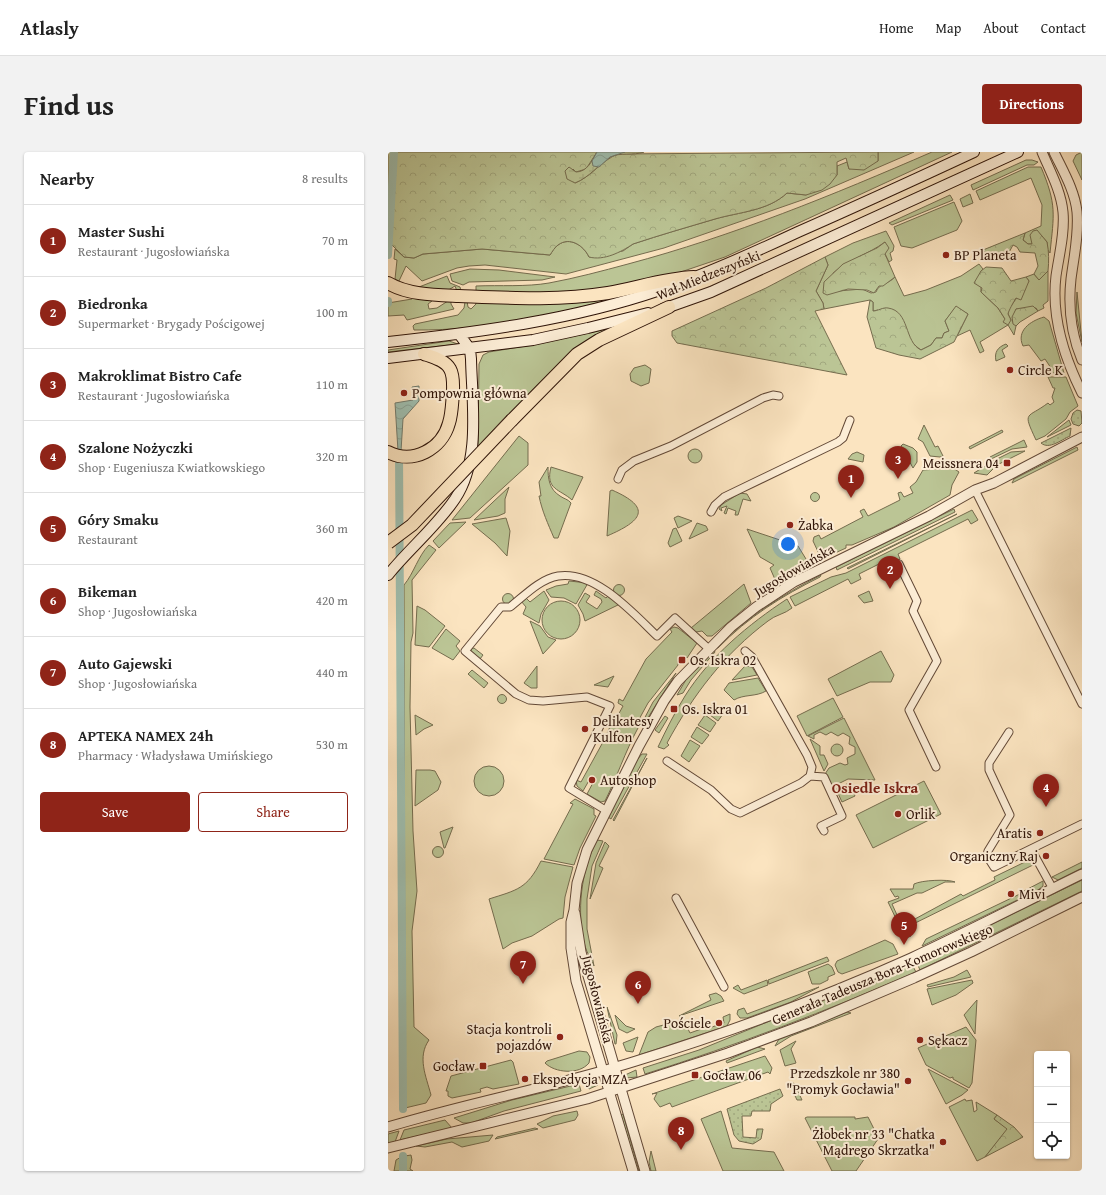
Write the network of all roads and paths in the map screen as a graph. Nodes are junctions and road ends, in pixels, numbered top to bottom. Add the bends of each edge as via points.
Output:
1 (974, 152) edge
2 (1018, 152) edge
3 (1042, 152) edge
4 (1054, 152) edge
5 (694, 277) junction
6 (388, 283) edge
7 (669, 307) junction
8 (459, 334) junction
9 (388, 342) edge
10 (470, 349) junction
11 (424, 354) junction
12 (388, 358) edge
13 (1082, 360) edge
14 (1082, 393) edge
15 (779, 396) dead end
16 (850, 420) dead end
17 (1082, 437) edge
18 (388, 452) edge
19 (618, 479) dead end
20 (976, 490) junction
21 (710, 512) dead end
22 (388, 543) edge
23 (899, 564) dead end
24 (388, 575) edge
25 (709, 649) junction
26 (745, 651) dead end
27 (1082, 704) edge
28 (1010, 732) dead end
29 (667, 761) dead end
30 (936, 767) dead end
31 (810, 776) junction
32 (607, 811) junction
33 (1082, 824) edge
34 (824, 831) dead end
35 (1031, 849) junction
36 (1082, 874) edge
37 (1053, 889) junction
38 (1082, 897) edge
39 (676, 898) dead end
40 (574, 910) junction
41 (724, 987) dead end
42 (616, 1067) junction
43 (603, 1071) junction
44 (621, 1088) junction
45 (610, 1092) junction
46 (388, 1127) edge
47 (388, 1148) edge
48 (633, 1171) edge
49 (645, 1171) edge

1 - 5 main road, Wał Miedzeszyński
2 - 7 main road, Wał Miedzeszyński via 726,286
3 - 14 street via 1059,194 1063,213 1056,287 1059,334
4 - 13 street via 1074,196 1077,210 1070,300 1074,335
5 - 6 main road via 676,277 639,287 584,296 529,299 410,291
5 - 8 main road, Wał Miedzeszyński via 648,294 583,312 520,326
7 - 10 main road, Wał Miedzeszyński via 569,333
7 - 22 main road, bridge via 599,340 577,354 412,525
8 - 9 main road, Wał Miedzeszyński
8 - 10 main road
10 - 11 main road, Wał Miedzeszyński
10 - 24 main road via 471,460 464,484 451,505
11 - 12 main road, Wał Miedzeszyński
11 - 18 main road via 444,362 452,374 451,416 446,432 437,444 424,453 408,457
15 - 19 street via 763,398 670,446 634,461 622,470
16 - 21 street via 843,438 834,445 730,494
17 - 20 street, Jugosłowiańska
20 - 25 street, Jugosłowiańska via 929,516 794,582 740,619
20 - 27 street
23 - 30 street via 917,601 913,611 937,661 910,706 910,713
25 - 32 street, Jugosłowiańska via 678,681 664,701
25 - 32 street via 675,618 657,636 624,604 590,582 558,576 532,589 510,607 501,607 465,651 516,694 529,700 587,697 610,706 569,788
26 - 31 street via 752,657 807,755 812,767
28 - 35 street via 989,763 989,770 1010,815 988,851 988,856 994,867
29 - 31 street via 711,790 740,814
31 - 34 street via 824,777 842,816 821,826
32 - 40 street, Jugosłowiańska via 581,867
33 - 35 street
35 - 37 street
36 - 37 street, Generała Tadeusza Bora-Komorowskiego
37 - 42 street, Generała Tadeusza Bora-Komorowskiego via 912,957 816,998 739,1027
38 - 44 street, Generała Tadeusza Bora-Komorowskiego via 971,952 811,1022 728,1053
39 - 41 street
40 - 42 street, Jugosłowiańska via 581,952
40 - 43 street, Jugosłowiańska via 570,948 576,981
42 - 43 street, Generała Tadeusza Bora-Komorowskiego
42 - 44 street, Jugosłowiańska
43 - 45 street, Jugosłowiańska
43 - 46 street, Generała Tadeusza Bora-Komorowskiego
44 - 45 street, Generała Tadeusza Bora-Komorowskiego
44 - 49 street, Jugosłowiańska
45 - 47 street, Generała Tadeusza Bora-Komorowskiego
45 - 48 street, Jugosłowiańska

